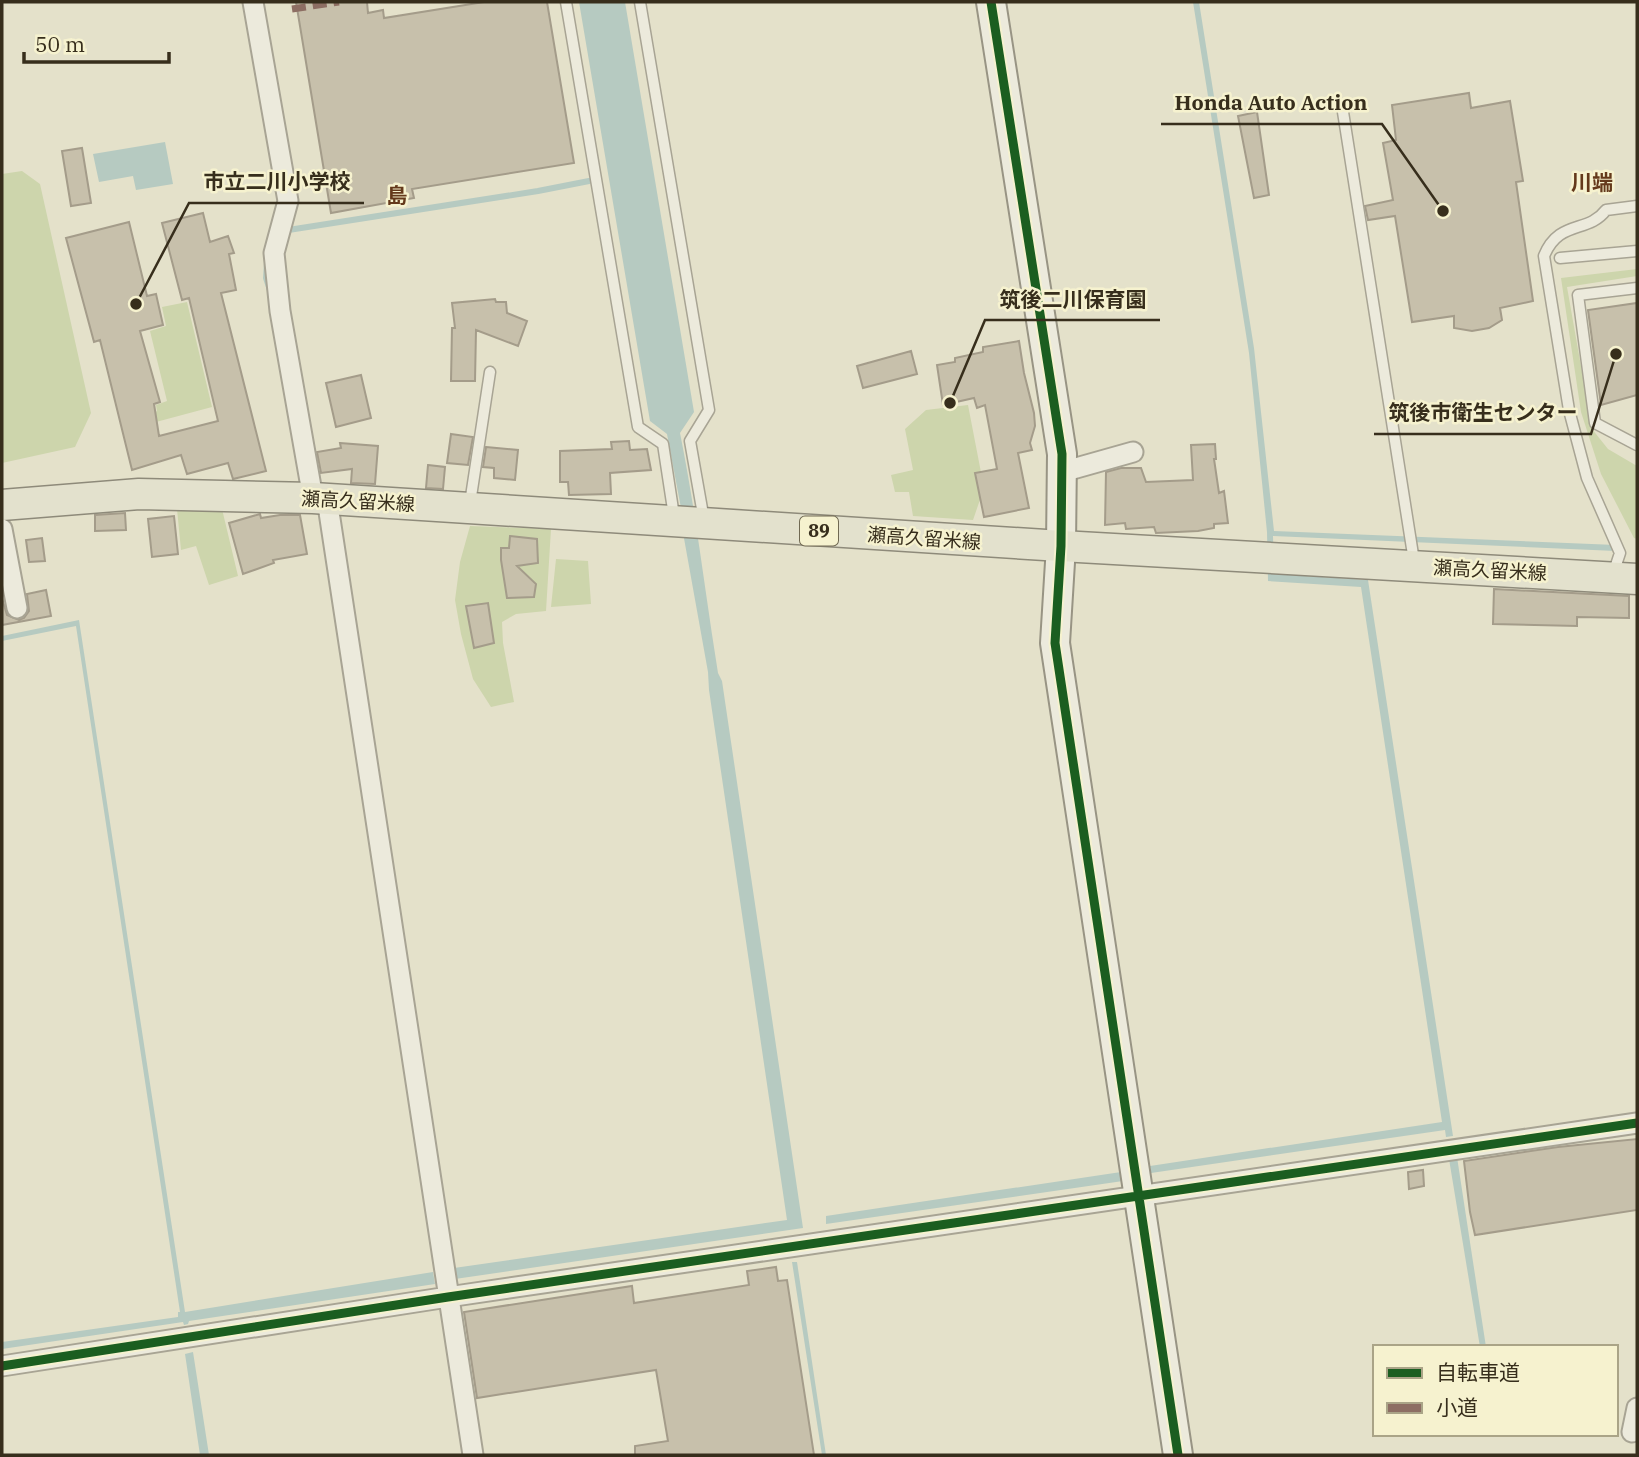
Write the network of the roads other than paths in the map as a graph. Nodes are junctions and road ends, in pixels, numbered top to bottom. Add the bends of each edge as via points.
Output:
1 (253, 2) edge
2 (566, 2) edge
3 (640, 2) edge
4 (991, 2) edge
5 (1343, 112) dead end
6 (1637, 206) edge
7 (1637, 251) edge
8 (1560, 258) dead end
9 (1637, 288) edge
10 (490, 372) dead end
11 (1637, 445) edge
12 (1133, 452) dead end
13 (1062, 472) junction
14 (320, 498) junction
15 (2, 505) edge
16 (470, 508) junction
17 (675, 522) junction
18 (705, 524) junction
19 (2, 529) edge
20 (1061, 546) junction
21 (1413, 558) junction
22 (1625, 578) edge
23 (7, 580) edge
24 (17, 608) dead end
25 (1637, 1123) edge
26 (1139, 1195) junction
27 (448, 1297) junction
28 (2, 1366) edge
29 (1637, 1408) edge
30 (1632, 1432) dead end
31 (473, 1455) edge
32 (1178, 1455) edge

1 - 14 street via 288,201 274,253 288,357
2 - 17 lane via 638,427 663,444
3 - 18 lane via 709,410 690,441
4 - 13 street
5 - 21 lane
6 - 22 lane via 1606,210 1599,219 1555,237 1544,256 1569,410 1587,478 1620,553
7 - 8 lane
9 - 11 lane via 1578,295 1595,424
10 - 16 lane
12 - 13 street
13 - 20 street
14 - 15 main road, 瀬高久留米線 / 89 via 139,495
14 - 16 main road, 瀬高久留米線 / 89
14 - 27 street
16 - 17 main road, 瀬高久留米線 / 89
17 - 18 main road, 瀬高久留米線 / 89
18 - 20 main road, 瀬高久留米線 / 89
19 - 23 street
20 - 21 main road, 瀬高久留米線 / 89
20 - 26 street via 1055,643
21 - 22 main road, 瀬高久留米線 / 89
23 - 24 street
25 - 26 street
26 - 27 street
26 - 32 street
27 - 28 street
27 - 31 street
29 - 30 street

